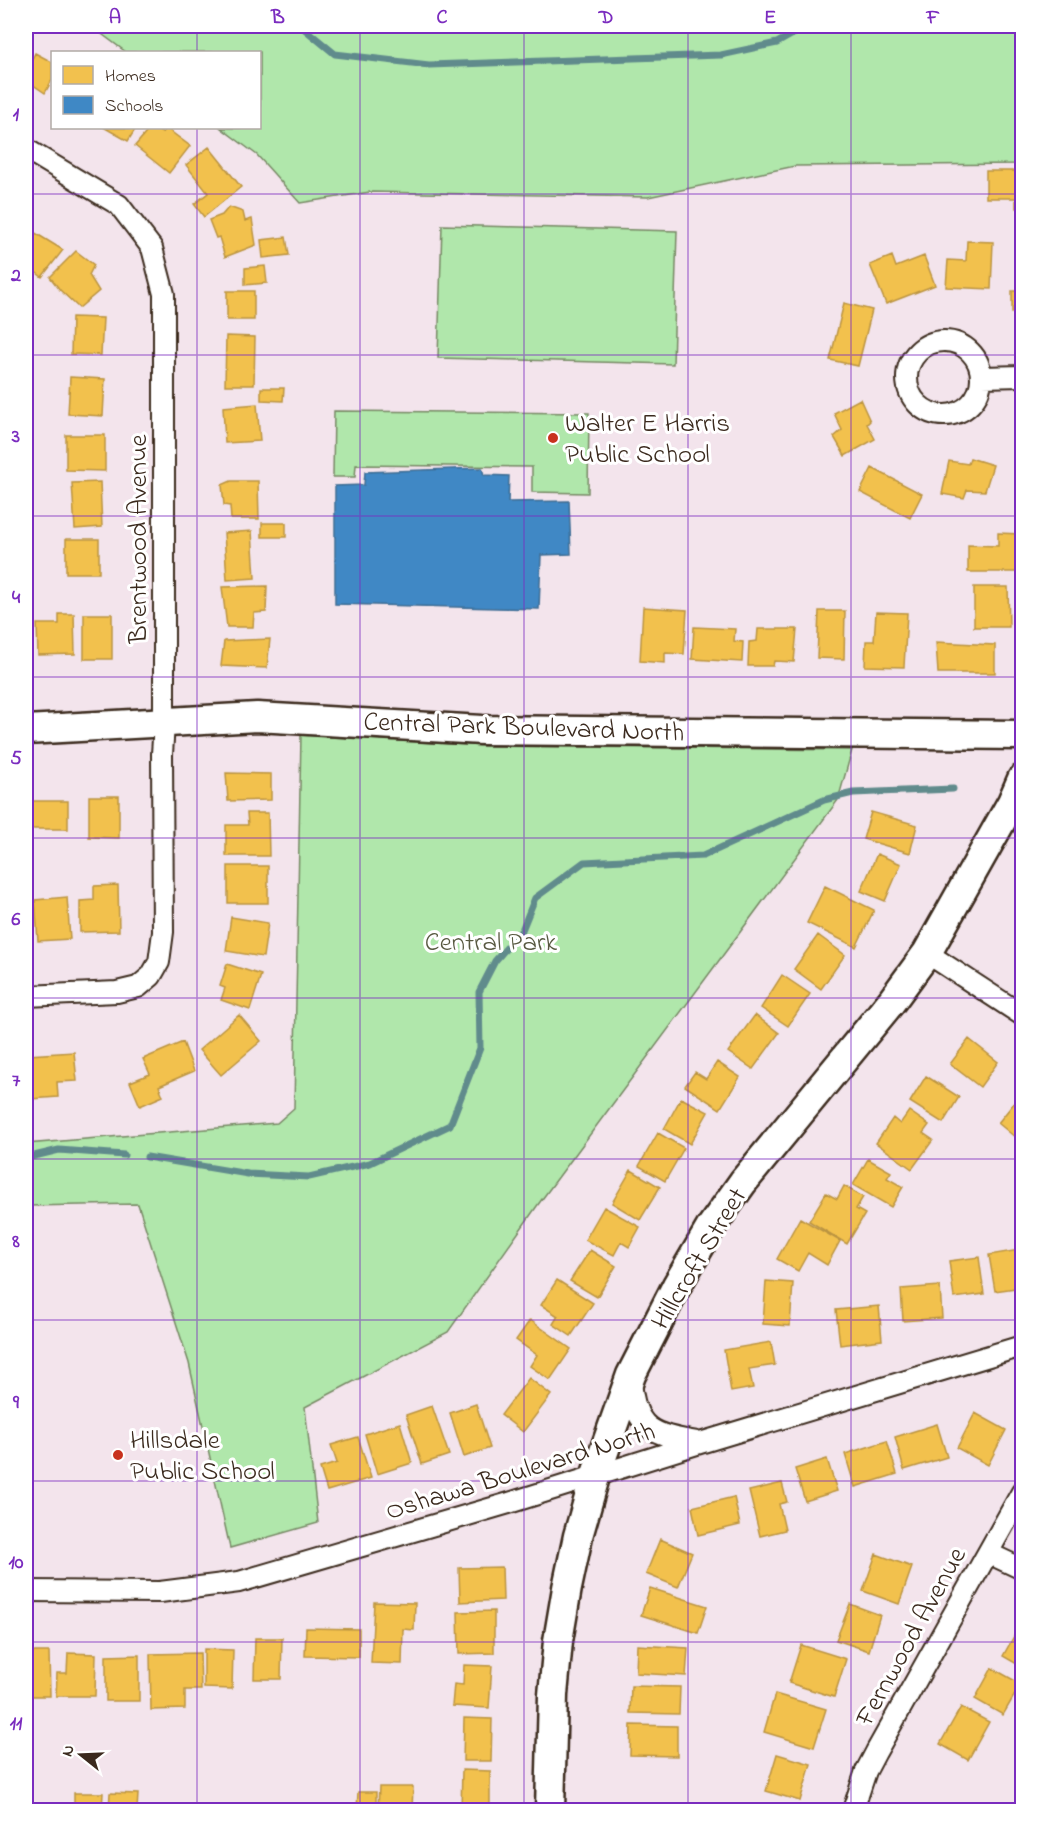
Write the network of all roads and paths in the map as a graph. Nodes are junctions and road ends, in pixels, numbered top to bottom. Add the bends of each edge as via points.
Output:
1 (26, 149) edge
2 (1023, 376) edge
3 (982, 377) dead end
4 (164, 723) junction
5 (26, 730) edge
6 (1023, 735) edge
7 (1023, 779) edge
8 (927, 953) junction
9 (26, 996) edge
10 (1023, 1014) edge
11 (1023, 1346) edge
12 (631, 1375) junction
13 (700, 1443) junction
14 (595, 1477) junction
15 (1023, 1492) edge
16 (988, 1553) junction
17 (1023, 1569) edge
18 (26, 1591) edge
19 (550, 1810) edge
20 (853, 1810) edge

1 - 4 street, Brentwood Avenue via 119,206 152,248 164,294
2 - 3 street
4 - 5 street, Central Park Boulevard North
4 - 6 street, Central Park Boulevard North via 256,717 482,730
4 - 9 street, Brentwood Avenue via 163,932 159,962 138,987 117,992
7 - 8 street, Hillcroft Street
8 - 10 street
8 - 12 street, Hillcroft Street via 717,1218 676,1285
11 - 13 street, Oshawa Boulevard North
12 - 13 street via 633,1402 648,1427 662,1436
12 - 14 street, Hillcroft Street
13 - 14 street, Oshawa Boulevard North
14 - 18 street, Oshawa Boulevard North via 239,1582 160,1592
14 - 19 street, Hillcroft Street via 578,1536 558,1641
15 - 16 street, Fernwood Avenue
16 - 17 street
16 - 20 street, Fernwood Avenue via 871,1761

